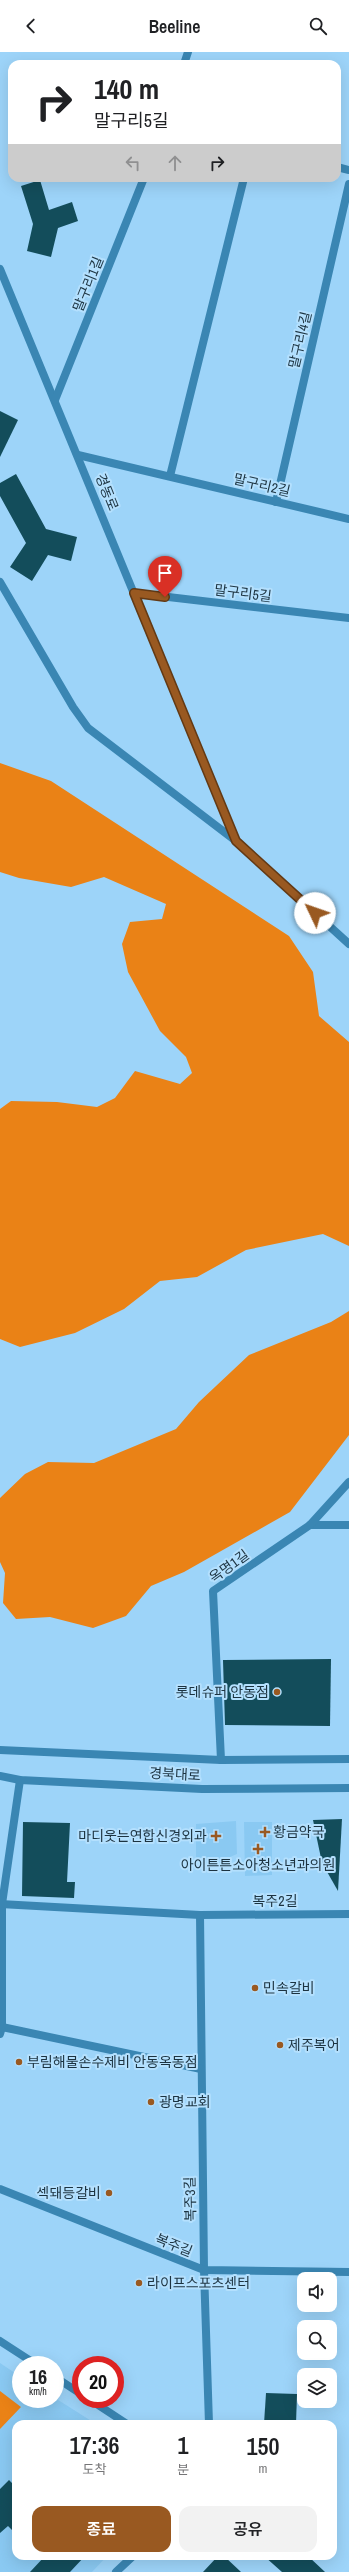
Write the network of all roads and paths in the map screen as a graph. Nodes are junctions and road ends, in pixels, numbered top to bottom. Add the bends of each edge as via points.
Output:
1 (142, 182) edge
2 (243, 182) edge
3 (349, 184) edge
4 (0, 269) edge
5 (56, 400) junction
6 (78, 455) junction
7 (170, 476) junction
8 (276, 502) junction
9 (349, 519) edge
10 (0, 582) edge
11 (134, 593) junction
12 (349, 618) edge
13 (236, 841) junction
14 (349, 944) edge
15 (349, 1482) edge
16 (310, 1525) junction
17 (349, 1525) edge
18 (0, 1750) edge
19 (349, 1759) edge
20 (221, 1760) junction
21 (0, 1776) edge
22 (20, 1780) junction
23 (349, 1788) edge
24 (1, 1904) edge
25 (349, 1914) edge
26 (200, 1915) junction
27 (1, 2030) edge
28 (201, 2069) junction
29 (0, 2189) edge
30 (204, 2270) junction
31 (349, 2272) edge
32 (0, 2341) edge
33 (23, 2356) edge
34 (103, 2408) edge
35 (121, 2420) edge
36 (209, 2420) edge
37 (128, 2560) edge
38 (116, 2572) edge

1 - 5 street, 말구리1길
2 - 7 street
3 - 8 street, 말구리4길
4 - 5 street, 경동로
5 - 6 street, 경동로
6 - 7 street, 말구리2길
6 - 11 street, 경동로
7 - 8 street, 말구리2길
8 - 9 street, 말구리2길
10 - 13 street via 73,707 88,728
11 - 12 street, 말구리5길
11 - 13 street, 경동로
13 - 14 street
15 - 16 street, 옥명1길
16 - 17 street
16 - 20 street, 옥명1길 via 213,1591
18 - 20 street, 경북대로
19 - 20 street, 경북대로
21 - 22 street, 경북대로
22 - 23 street, 경북대로 via 202,1789
22 - 24 street
24 - 26 street, 복주2길
24 - 27 street
25 - 26 street, 복주2길
26 - 28 street, 복주3길
27 - 28 street
28 - 30 street, 복주3길
29 - 30 street, 복주길
30 - 31 street, 복주길
30 - 36 street, 복주3길
32 - 33 street
34 - 35 street
37 - 38 street

